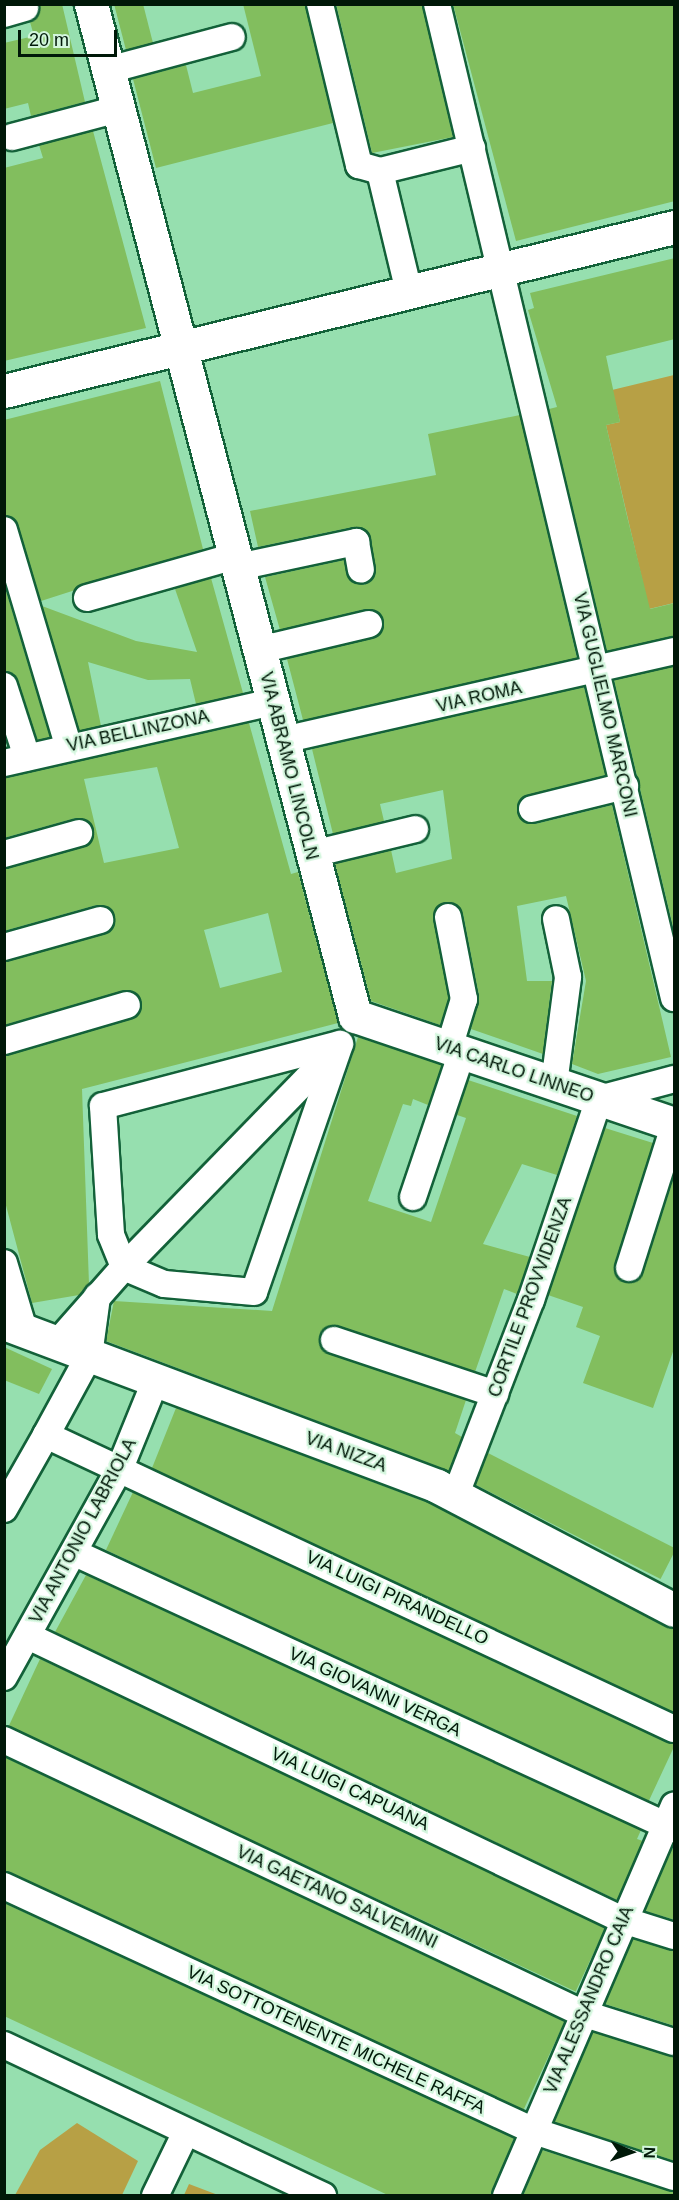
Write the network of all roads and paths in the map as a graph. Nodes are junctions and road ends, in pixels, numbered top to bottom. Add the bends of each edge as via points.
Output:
1 (91, 4) edge
2 (320, 4) edge
3 (437, 4) edge
4 (232, 37) dead end
5 (108, 70) junction
6 (118, 109) junction
7 (12, 137) dead end
8 (471, 143) junction
9 (380, 171) junction
10 (675, 227) edge
11 (512, 267) junction
12 (409, 292) junction
13 (167, 352) junction
14 (4, 391) edge
15 (4, 530) edge
16 (236, 562) junction
17 (361, 570) dead end
18 (87, 598) dead end
19 (369, 624) dead end
20 (259, 650) junction
21 (675, 651) edge
22 (597, 670) junction
23 (4, 686) edge
24 (273, 702) junction
25 (283, 740) junction
26 (68, 745) junction
27 (16, 760) edge
28 (625, 786) junction
29 (532, 810) dead end
30 (415, 829) dead end
31 (79, 833) dead end
32 (4, 854) edge
33 (312, 854) junction
34 (448, 917) dead end
35 (556, 919) dead end
36 (100, 920) dead end
37 (4, 947) edge
38 (669, 948) edge
39 (675, 998) edge
40 (127, 1005) dead end
41 (347, 1030) junction
42 (4, 1041) edge
43 (455, 1050) junction
44 (675, 1079) edge
45 (554, 1083) junction
46 (599, 1099) junction
47 (675, 1125) edge
48 (413, 1197) dead end
49 (4, 1263) edge
50 (124, 1267) junction
51 (629, 1268) dead end
52 (97, 1297) junction
53 (14, 1327) edge
54 (334, 1340) dead end
55 (57, 1343) junction
56 (89, 1356) junction
57 (154, 1382) junction
58 (495, 1395) junction
59 (46, 1435) junction
60 (120, 1468) junction
61 (456, 1494) junction
62 (4, 1509) edge
63 (75, 1553) junction
64 (675, 1610) edge
65 (28, 1636) junction
66 (4, 1677) edge
67 (675, 1729) edge
68 (4, 1740) edge
69 (672, 1821) edge
70 (4, 1886) edge
71 (623, 1920) junction
72 (675, 1936) edge
73 (582, 2013) junction
74 (675, 2042) edge
75 (4, 2045) edge
76 (534, 2131) junction
77 (186, 2132) junction
78 (675, 2177) edge
79 (155, 2196) edge
80 (323, 2196) edge
81 (506, 2196) edge

1 - 5 main road
2 - 9 street via 359,165
3 - 8 street
4 - 5 street
5 - 6 main road
6 - 7 street
6 - 13 main road, VIA ABRAMO LINCOLN via 135,173
8 - 9 street
8 - 11 street, VIA GUGLIELMO MARCONI
9 - 12 street
10 - 11 main road
11 - 12 main road
11 - 22 street, VIA GUGLIELMO MARCONI via 535,411
12 - 13 main road
13 - 14 main road
13 - 16 main road, VIA ABRAMO LINCOLN
15 - 26 street
16 - 17 street via 356,542
16 - 18 street
16 - 20 main road, VIA ABRAMO LINCOLN
19 - 20 street
20 - 24 main road, VIA ABRAMO LINCOLN
21 - 22 street, VIA ROMA
22 - 25 street, VIA ROMA
22 - 28 street, VIA GUGLIELMO MARCONI
23 - 27 street
24 - 25 main road, VIA ABRAMO LINCOLN
24 - 26 street, VIA BELLINZONA
25 - 33 main road, VIA ABRAMO LINCOLN
26 - 27 street, VIA BELLINZONA
28 - 29 street
28 - 38 street, VIA GUGLIELMO MARCONI
30 - 33 street
31 - 32 street
33 - 41 main road, VIA ABRAMO LINCOLN
34 - 43 street via 464,999
35 - 45 street via 568,976
36 - 37 street
38 - 39 street, VIA GUGLIELMO MARCONI
40 - 42 street
41 - 43 main road, VIA CARLO LINNEO
41 - 50 street
41 - 50 street via 254,1292 164,1284
41 - 50 street via 103,1106 111,1234
43 - 45 main road, VIA CARLO LINNEO
43 - 48 street
44 - 46 street
45 - 46 main road, VIA CARLO LINNEO
46 - 47 main road, VIA CARLO LINNEO
46 - 58 street, CORTILE PROVVIDENZA
47 - 51 street
49 - 53 street
50 - 52 street
52 - 55 street
52 - 56 street
53 - 55 main road, VIA NIZZA
54 - 58 street
55 - 56 main road, VIA NIZZA
56 - 57 main road, VIA NIZZA
56 - 59 street
57 - 60 street, VIA ANTONIO LABRIOLA
57 - 61 main road, VIA NIZZA
58 - 61 street, CORTILE PROVVIDENZA
59 - 60 street, VIA LUIGI PIRANDELLO
59 - 62 street
60 - 63 street, VIA ANTONIO LABRIOLA
60 - 67 street, VIA LUIGI PIRANDELLO
61 - 64 main road, VIA NIZZA
63 - 65 street, VIA ANTONIO LABRIOLA
63 - 69 street, VIA GIOVANNI VERGA
65 - 66 street, VIA ANTONIO LABRIOLA
65 - 71 street, VIA LUIGI CAPUANA
68 - 73 street, VIA GAETANO SALVEMINI
69 - 71 street, VIA ALESSANDRO CAIA
70 - 76 street, VIA SOTTOTENENTE MICHELE RAFFA
71 - 72 street, VIA LUIGI CAPUANA
71 - 73 street, VIA ALESSANDRO CAIA
73 - 74 street, VIA GAETANO SALVEMINI
73 - 76 street, VIA ALESSANDRO CAIA
75 - 77 street
76 - 78 street, VIA SOTTOTENENTE MICHELE RAFFA
76 - 81 street, VIA ALESSANDRO CAIA
77 - 79 street
77 - 80 street

